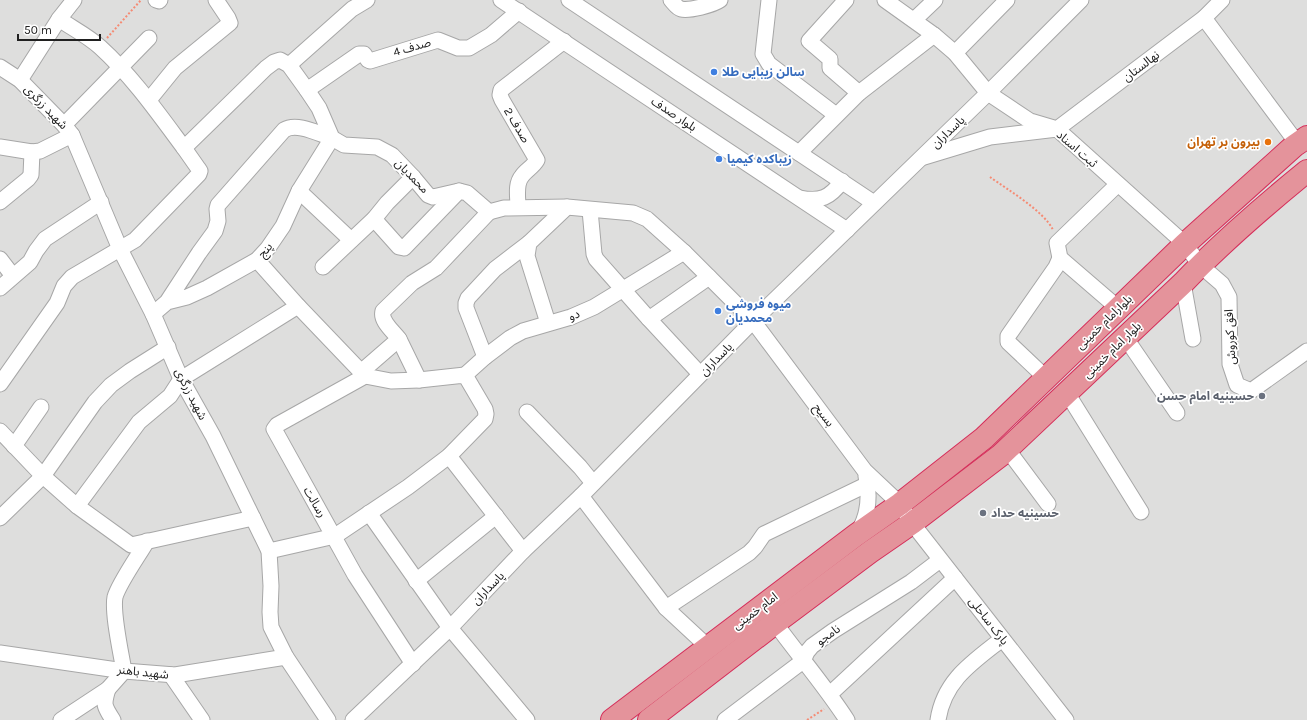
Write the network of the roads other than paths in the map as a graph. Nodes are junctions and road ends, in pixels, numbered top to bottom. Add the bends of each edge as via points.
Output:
1 (74, 0) edge
2 (156, 0) edge
3 (160, 0) edge
4 (216, 0) edge
5 (367, 0) edge
6 (501, 0) edge
7 (569, 0) edge
8 (672, 0) edge
9 (720, 0) edge
10 (769, 0) edge
11 (846, 0) edge
12 (884, 0) edge
13 (935, 0) edge
14 (1007, 0) edge
15 (1081, 0) edge
16 (1222, 0) edge
17 (519, 11) junction
18 (1204, 18) junction
19 (59, 19) junction
20 (914, 20) junction
21 (934, 35) junction
22 (149, 38) dead end
23 (564, 41) junction
24 (955, 53) junction
25 (289, 65) junction
26 (0, 67) edge
27 (121, 69) junction
28 (20, 80) junction
29 (306, 90) junction
30 (859, 93) junction
31 (988, 93) junction
32 (149, 100) junction
33 (836, 115) junction
34 (1057, 129) junction
35 (68, 130) junction
36 (332, 138) junction
37 (1302, 140) edge
38 (0, 147) edge
39 (184, 148) junction
40 (32, 152) junction
41 (799, 152) junction
42 (921, 158) junction
43 (1307, 172) edge
44 (413, 177) junction
45 (842, 182) junction
46 (1117, 185) junction
47 (299, 191) junction
48 (459, 191) junction
49 (799, 198) junction
50 (0, 202) edge
51 (101, 202) junction
52 (874, 203) junction
53 (518, 207) junction
54 (567, 207) junction
55 (590, 210) junction
56 (489, 212) junction
57 (374, 219) junction
58 (847, 230) junction
59 (351, 240) junction
60 (529, 243) junction
61 (1185, 244) junction
62 (120, 249) junction
63 (684, 252) junction
64 (1060, 258) junction
65 (0, 259) edge
66 (257, 260) junction
67 (1200, 265) junction
68 (323, 267) dead end
69 (13, 276) junction
70 (709, 277) junction
71 (1183, 283) junction
72 (0, 288) edge
73 (624, 289) junction
74 (167, 302) junction
75 (298, 306) junction
76 (1118, 308) junction
77 (153, 314) junction
78 (649, 319) junction
79 (753, 321) junction
80 (548, 324) junction
81 (1125, 337) junction
82 (399, 338) junction
83 (1193, 339) dead end
84 (168, 347) junction
85 (1307, 351) edge
86 (485, 357) junction
87 (363, 374) junction
88 (700, 374) junction
89 (465, 375) junction
90 (1046, 378) junction
91 (181, 379) junction
92 (419, 380) junction
93 (0, 384) edge
94 (1067, 393) junction
95 (41, 407) dead end
96 (527, 412) dead end
97 (1177, 413) dead end
98 (0, 431) edge
99 (14, 446) junction
100 (1007, 449) junction
101 (449, 456) junction
102 (43, 476) junction
103 (867, 478) junction
104 (594, 483) junction
105 (581, 496) junction
106 (900, 504) junction
107 (1048, 504) dead end
108 (77, 506) junction
109 (368, 512) junction
110 (1141, 512) dead end
111 (496, 516) junction
112 (0, 518) edge
113 (253, 518) junction
114 (912, 523) junction
115 (856, 535) junction
116 (335, 536) junction
117 (147, 541) junction
118 (269, 551) junction
119 (523, 551) junction
120 (940, 560) junction
121 (955, 578) junction
122 (416, 581) junction
123 (666, 608) junction
124 (775, 623) junction
125 (450, 628) junction
126 (1002, 639) junction
127 (708, 647) junction
128 (0, 653) edge
129 (286, 657) junction
130 (803, 661) junction
131 (413, 664) junction
132 (124, 671) junction
133 (171, 675) junction
134 (108, 689) junction
135 (832, 698) junction
136 (658, 717) edge
137 (61, 720) edge
138 (113, 720) edge
139 (202, 720) edge
140 (328, 720) edge
141 (353, 720) edge
142 (527, 720) edge
143 (612, 720) edge
144 (725, 720) edge
145 (847, 720) edge
146 (938, 720) edge
147 (1066, 720) edge

1 - 19 street
2 - 3 street
4 - 32 street via 230,23 175,68
5 - 25 street via 352,9
6 - 17 street, بلوار صدف
7 - 41 street
8 - 9 street via 683,10 713,4
10 - 33 street via 763,54 765,59
11 - 30 street via 809,41 830,59 830,68
12 - 20 street
13 - 20 street
14 - 24 street
15 - 31 street, پاسداران
16 - 18 street, نهالستان
17 - 23 street, بلوار صدف
17 - 29 street, صدف 4 via 490,35 469,48 458,48 438,40 370,61 364,54 359,54
18 - 34 street, نهالستان
18 - 37 street
19 - 27 street via 99,46
19 - 28 street
20 - 21 street
21 - 24 street
21 - 30 street
22 - 27 street
23 - 49 street, بلوار صدف
23 - 53 street, صدف 2 via 501,90 502,100 537,160 518,183
24 - 31 street
25 - 29 street
25 - 39 street via 280,60 274,62
26 - 28 street, شهید زرگری
27 - 32 street
27 - 35 street
28 - 35 street, شهید زرگری
29 - 36 street via 319,108
30 - 33 street
31 - 34 street via 1030,121
31 - 42 street, پاسداران
32 - 39 street
33 - 41 street
34 - 42 street, ثبت اسناد via 990,138
34 - 46 street, ثبت اسناد
35 - 40 street via 40,151
35 - 51 street, شهید زرگری
36 - 44 street, محمدیان via 344,145 377,147 392,155
36 - 47 street, پنج
36 - 74 street, محمدیان via 300,127 288,127 284,130 218,205 215,232
37 - 61 highway, بلوارامام خمینی
38 - 40 street
39 - 62 street via 200,171 199,174 135,240
40 - 50 street via 31,175
41 - 45 street
42 - 52 street, پاسداران
43 - 67 highway, بلوار امام خمینی via 1284,189
44 - 48 street, محمدیان via 428,195 433,197
44 - 57 street
45 - 49 street via 824,198
45 - 52 street
46 - 61 street, ثبت اسناد
46 - 64 street via 1057,243
47 - 59 street
47 - 66 street, پنج via 283,226
48 - 56 street via 467,193
48 - 57 street via 404,248 399,248
49 - 58 street, بلوار صدف
51 - 62 street, شهید زرگری
51 - 69 street via 45,239 30,262
52 - 58 street, پاسداران
53 - 54 street
53 - 56 street
54 - 55 street
54 - 60 street
55 - 63 street via 633,213 641,216
55 - 73 street via 596,259
56 - 82 street via 436,268 412,283 383,312 384,320
57 - 59 street
58 - 79 street, پاسداران
59 - 68 street
60 - 80 street via 527,256
60 - 86 street via 495,270 466,303
61 - 67 street, ثبت اسناد
61 - 76 highway, بلوارامام خمینی
62 - 77 street, شهید زرگری
62 - 93 street via 72,277 64,286 57,303
63 - 70 street
63 - 73 street, دو
64 - 76 street
64 - 90 street via 1008,336 1008,342
65 - 69 street
66 - 74 street, پنج via 207,288
66 - 75 street
67 - 71 highway, بلوار امام خمینی
67 - 85 street, افق کوروش via 1222,284 1229,298 1230,364 1237,385 1251,391
69 - 72 street
70 - 78 street
70 - 79 street
71 - 81 highway, بلوار امام خمینی
71 - 83 street
73 - 78 street
73 - 80 street, دو via 594,307
74 - 77 street, پنج
75 - 87 street
75 - 91 street
76 - 90 highway, بلوارامام خمینی
77 - 84 street, شهید زرگری
78 - 88 street
79 - 88 street, پاسداران
79 - 103 street, بسیح
80 - 86 street, دو via 523,331
81 - 94 highway, بلوار امام خمینی
81 - 97 street
82 - 87 street
82 - 92 street
84 - 91 street, شهید زرگری
84 - 102 street via 130,371 95,402
86 - 89 street, دو
87 - 92 street via 391,381
87 - 116 street, رسالت via 274,429
88 - 104 street, پاسداران
89 - 92 street
89 - 101 street via 486,414 485,419
90 - 106 highway, بلوارامام خمینی via 984,438
91 - 108 street via 170,396 139,422
91 - 113 street, شهید زرگری via 213,436
94 - 100 highway, بلوار امام خمینی
94 - 110 street
95 - 99 street
96 - 104 street
98 - 99 street
99 - 102 street
100 - 107 street
100 - 114 highway, بلوار امام خمینی
101 - 109 street via 408,487
101 - 111 street
102 - 108 street
102 - 112 street
103 - 106 street, بسیح
103 - 115 street via 868,505 865,522
103 - 123 street via 764,534 749,553
104 - 105 street, پاسداران
105 - 119 street, پاسداران
105 - 123 street
106 - 114 street, بسیح
106 - 115 highway, امام خمینی
108 - 117 street via 130,545
109 - 116 street
109 - 122 street
111 - 119 street
111 - 122 street
113 - 117 street
113 - 118 street, شهید زرگری
114 - 120 street, پارک ساحلی
114 - 124 highway, امام خمینی
115 - 127 highway, امام خمینی
116 - 118 street
116 - 131 street, رسالت via 355,575
117 - 132 street via 115,598
118 - 129 street, شهید زرگری via 271,628
119 - 125 street, پاسداران
120 - 121 street, پارک ساحلی
120 - 130 street, نامجو via 812,646
121 - 126 street, پارک ساحلی
121 - 135 street
122 - 125 street
123 - 127 street
124 - 130 street
124 - 136 highway, امام خمینی
125 - 131 street, پاسداران
125 - 142 street
126 - 146 street via 952,683 944,697
126 - 147 street, پارک ساحلی
127 - 143 highway, امام خمینی
128 - 132 street, شهید باهنر
129 - 133 street, شهید باهنر
129 - 140 street, شهید زرگری
130 - 135 street
130 - 144 street, نامجو
131 - 141 street, پاسداران
132 - 133 street, شهید باهنر
132 - 134 street
133 - 139 street
134 - 137 street
134 - 138 street via 104,701
135 - 145 street

